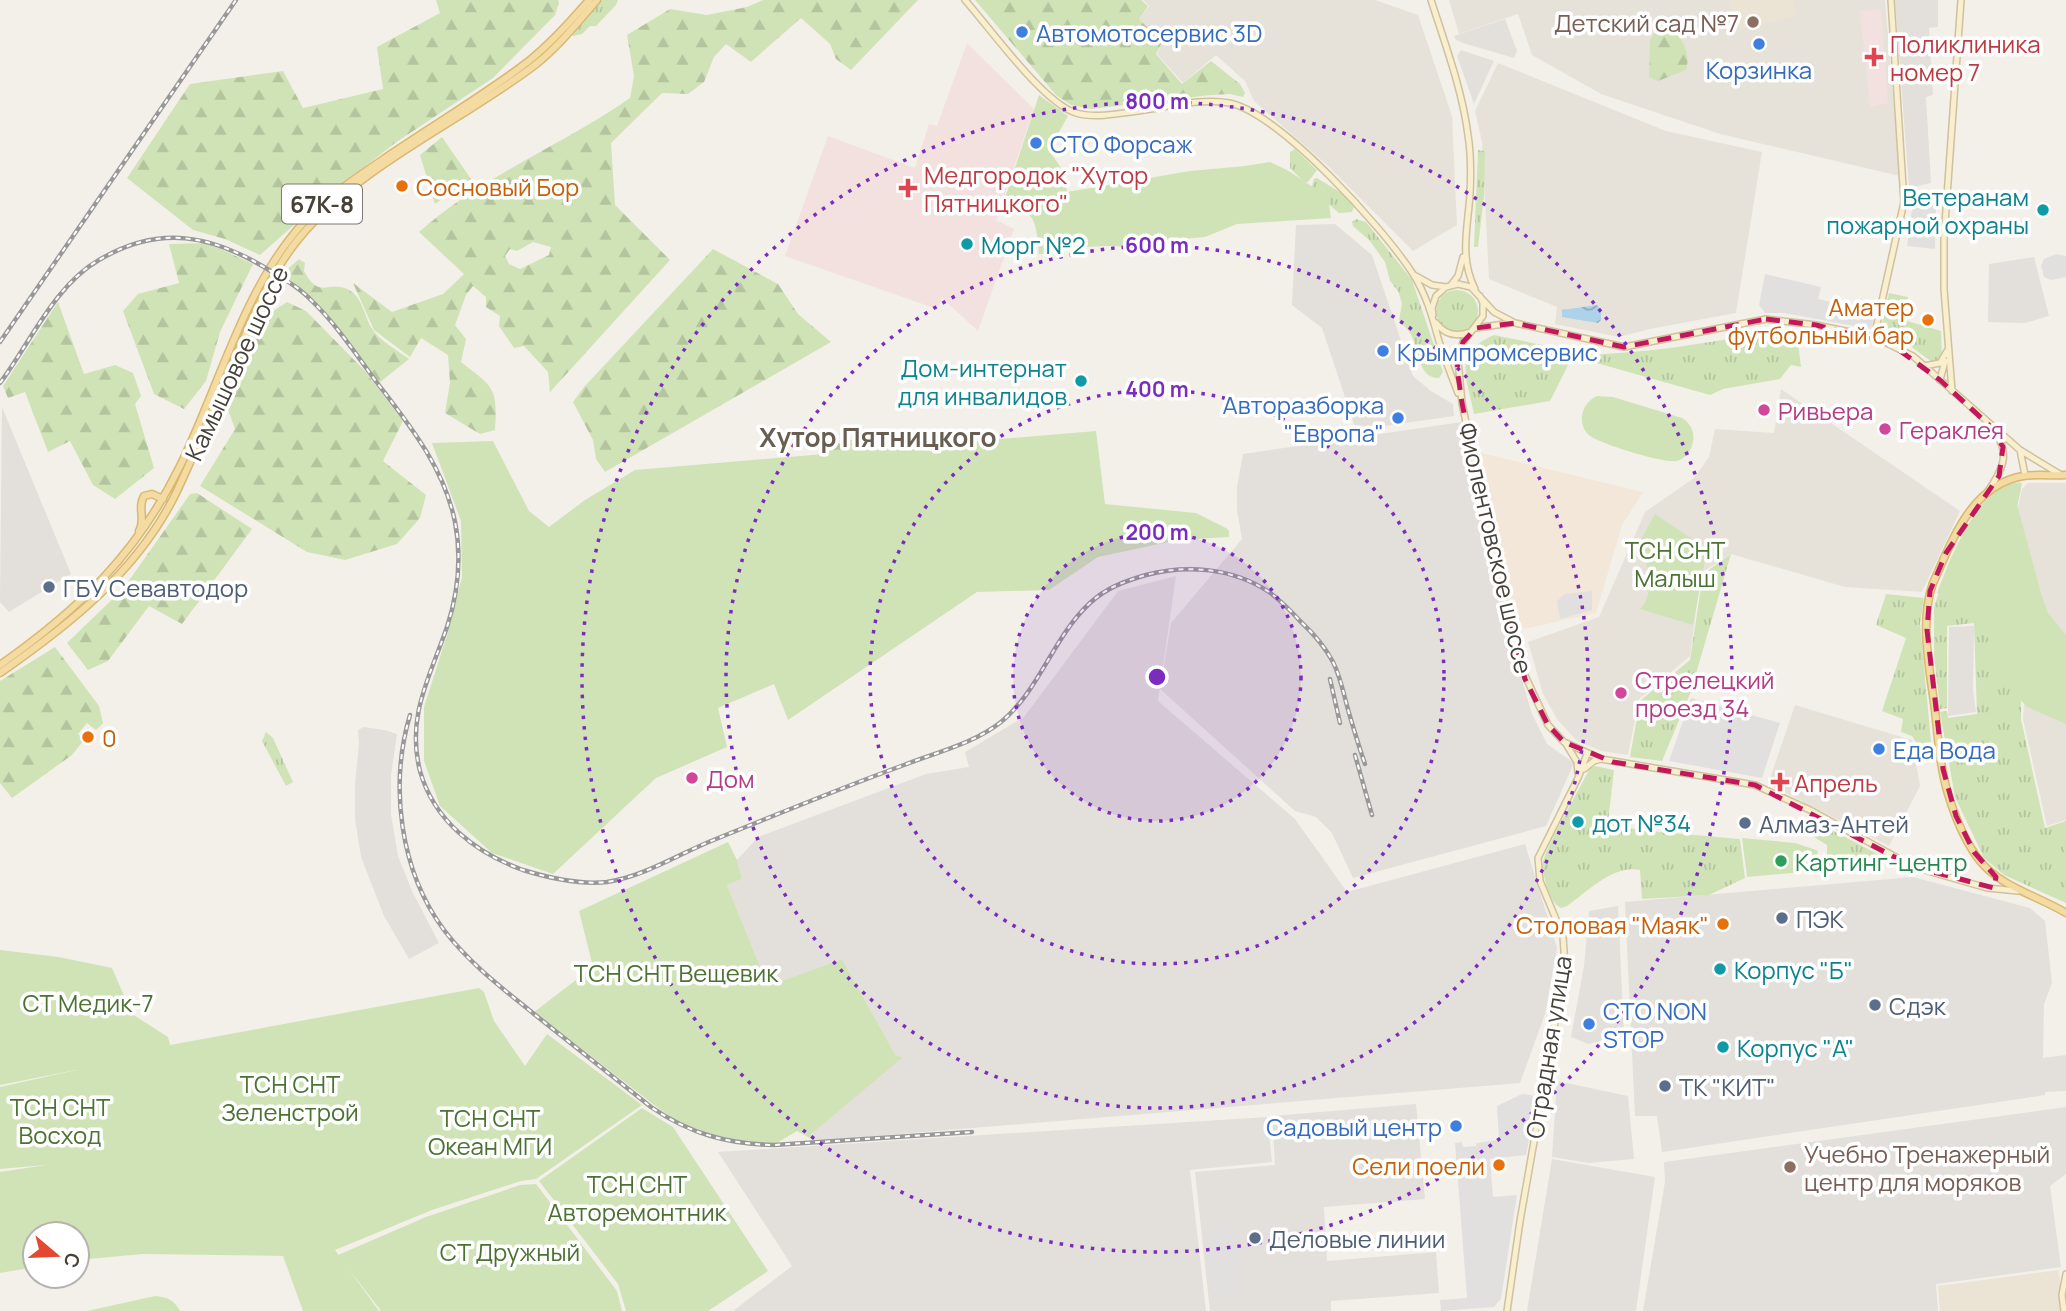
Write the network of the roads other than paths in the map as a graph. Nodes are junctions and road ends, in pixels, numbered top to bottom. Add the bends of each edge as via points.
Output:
1 (589, 0) edge
2 (597, 0) edge
3 (965, 0) edge
4 (1431, 0) edge
5 (1891, 0) edge
6 (1961, 0) edge
7 (1464, 254) junction
8 (1414, 275) junction
9 (1449, 286) junction
10 (1478, 294) junction
11 (1434, 318) junction
12 (1516, 323) junction
13 (1473, 330) junction
14 (1874, 337) junction
15 (1947, 351) junction
16 (1924, 366) junction
17 (1940, 380) junction
18 (1952, 391) junction
19 (1462, 404) junction
20 (1990, 426) junction
21 (2020, 450) junction
22 (2025, 475) junction
23 (2063, 475) edge
24 (1988, 491) junction
25 (163, 499) junction
26 (154, 530) junction
27 (129, 551) junction
28 (1935, 584) junction
29 (1927, 630) junction
30 (0, 665) edge
31 (0, 673) edge
32 (1564, 742) junction
33 (1587, 754) junction
34 (1601, 759) junction
35 (1578, 778) junction
36 (1996, 877) junction
37 (1987, 888) junction
38 (2022, 891) junction
39 (2066, 912) edge
40 (2066, 1274) edge
41 (1507, 1311) edge
42 (2064, 1311) edge

1 - 25 main road, Камышовое шоссе / 67К-8 via 530,60 344,186 289,240 258,289
2 - 26 main road, Камышовое шоссе / 67К-8 via 537,63 382,167 319,217 298,240 261,298 175,494
3 - 8 main road, Фиолентовское шоссе via 1045,93 1064,108 1110,115 1227,102 1255,113 1353,199
4 - 7 main road via 1468,134 1470,193
5 - 14 main road via 1905,184
6 - 15 main road via 1944,238
7 - 9 main road via 1458,276
7 - 10 main road via 1467,274
8 - 9 main road via 1432,285
8 - 11 main road, Фиолентовское шоссе
9 - 10 main road via 1464,285
9 - 11 main road via 1436,296
10 - 12 main road via 1494,312
10 - 13 main road, Фиолентовское шоссе via 1483,309
11 - 13 main road via 1450,334
11 - 19 main road, Фиолентовское шоссе
12 - 13 main road
12 - 14 main road via 1624,347 1766,319
13 - 19 main road, Фиолентовское шоссе via 1458,359
14 - 16 main road
15 - 16 main road via 1940,363
15 - 17 main road
15 - 18 main road
16 - 17 main road
17 - 18 main road
18 - 20 main road
19 - 32 main road, Фиолентовское шоссе via 1522,669 1548,725
20 - 21 main road
20 - 24 main road via 2001,441 2004,456 1999,476
21 - 22 main road
21 - 23 main road
22 - 23 main road
22 - 24 main road
22 - 28 main road via 1980,501
24 - 28 main road via 1964,520
25 - 26 main road via 166,505
25 - 27 main road, Камышовое шоссе / 67К-8
25 - 27 main road via 144,496 142,524
26 - 31 main road, Камышовое шоссе / 67К-8 via 106,590
27 - 30 main road, Камышовое шоссе / 67К-8 via 83,599
28 - 29 main road
28 - 29 main road via 1930,591
29 - 36 main road via 1948,792 1974,852
32 - 33 main road, Фиолентовское шоссе
32 - 35 main road via 1577,762
33 - 34 main road, Фиолентовское шоссе
33 - 35 main road, Отрадная улица
34 - 35 main road via 1586,766
34 - 37 main road, Фиолентовское шоссе via 1755,785 1914,867
35 - 41 main road, Отрадная улица via 1538,858 1540,881 1563,936 1565,966
36 - 37 main road via 1997,885
36 - 38 main road
37 - 38 main road, Фиолентовское шоссе
38 - 39 main road
40 - 42 main road

